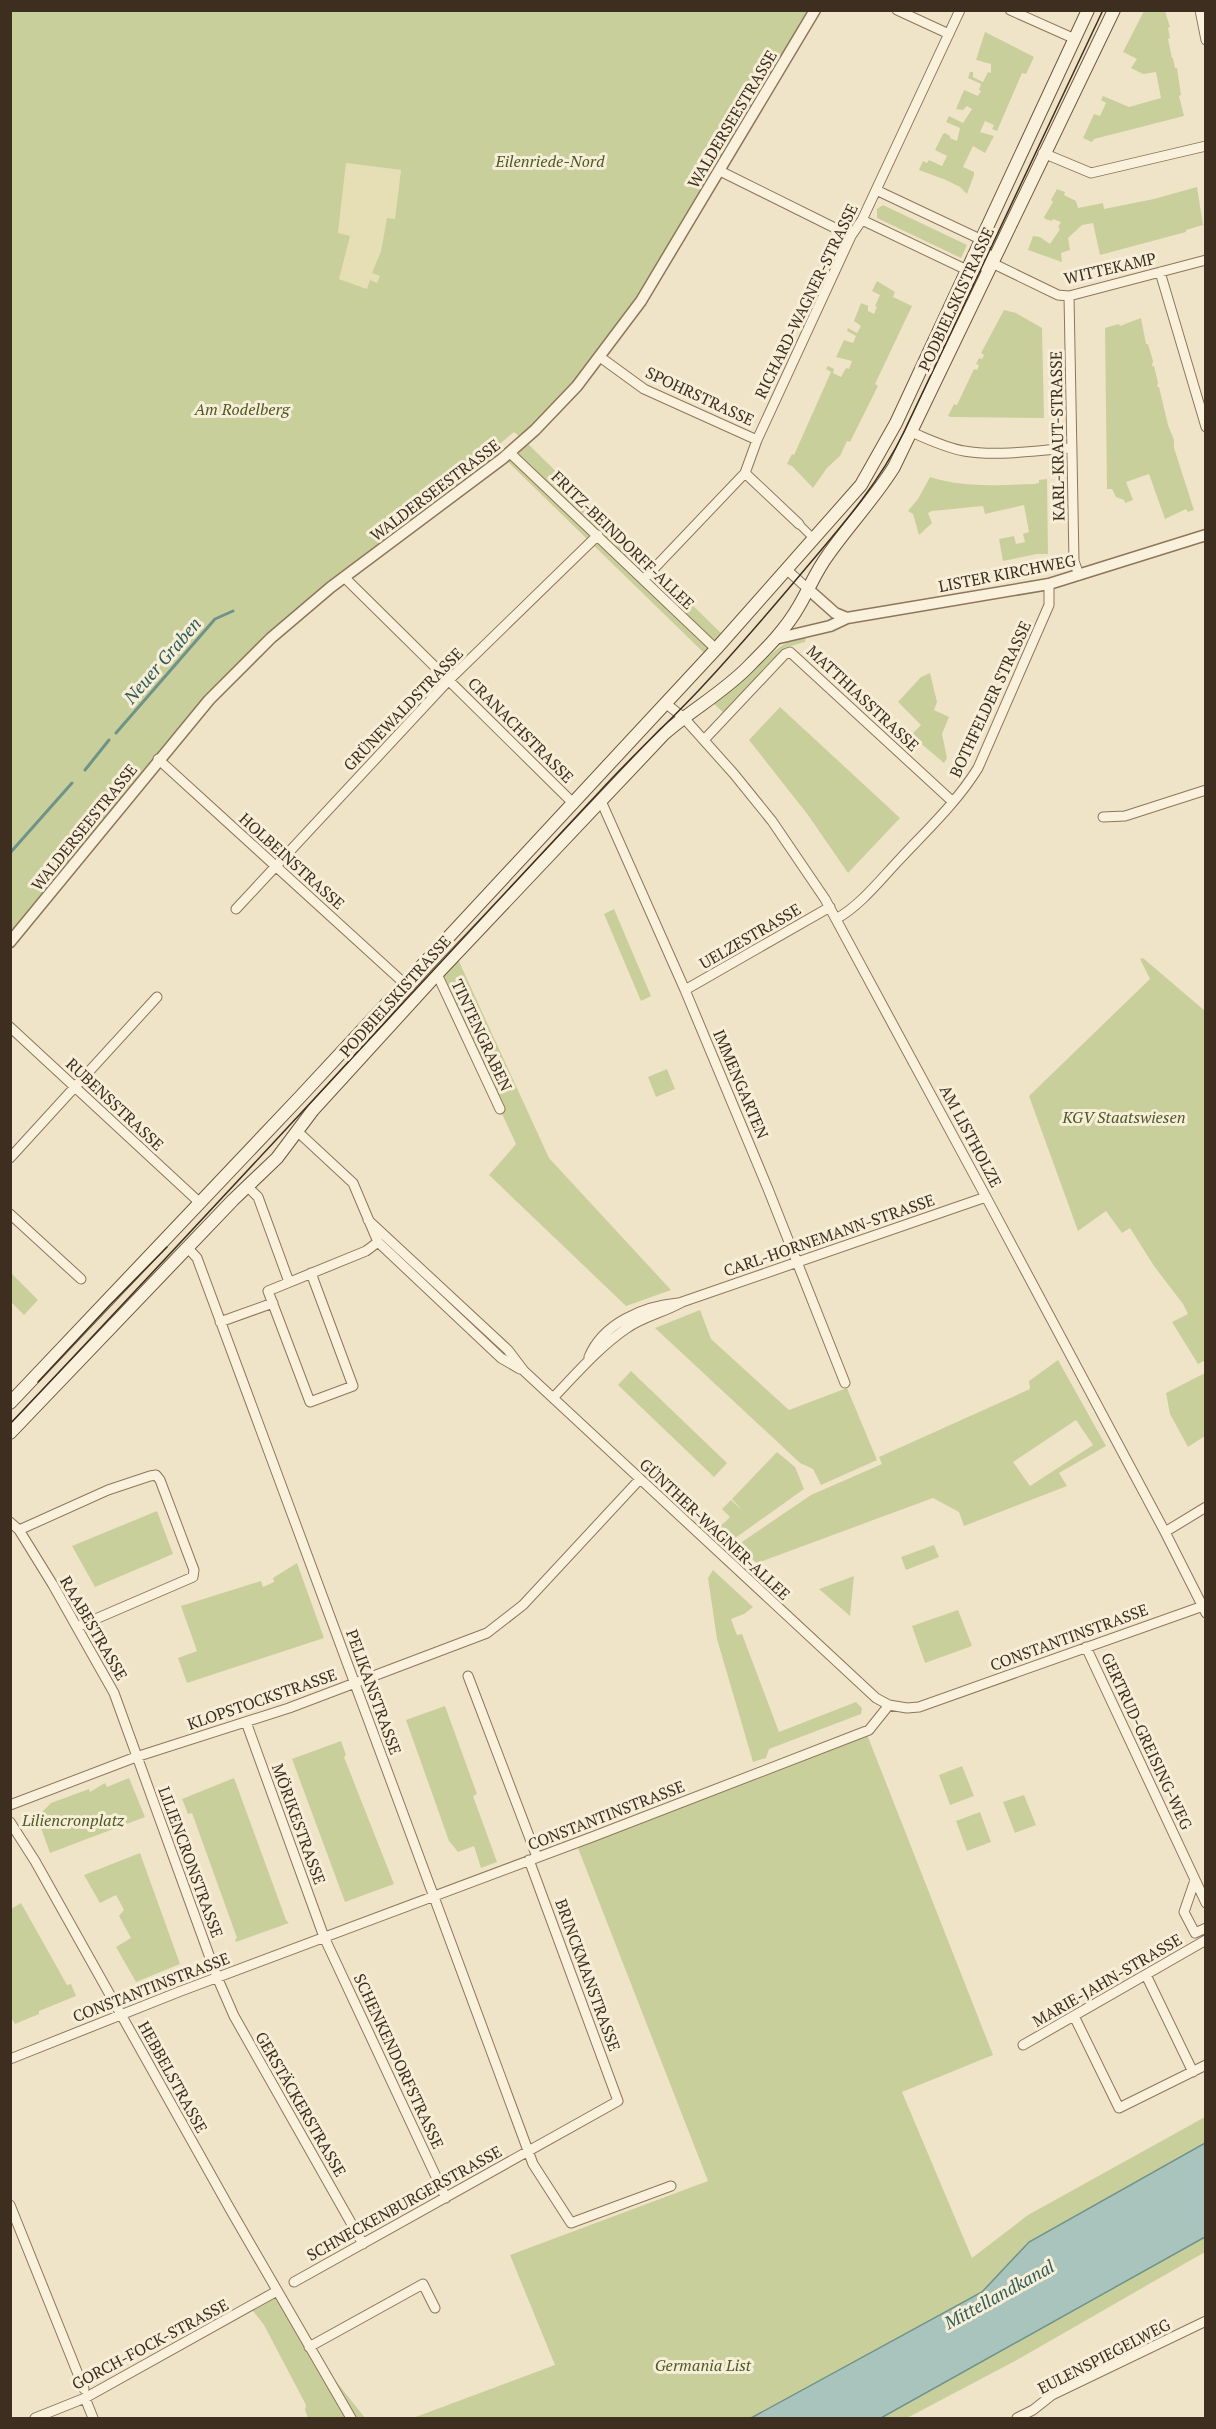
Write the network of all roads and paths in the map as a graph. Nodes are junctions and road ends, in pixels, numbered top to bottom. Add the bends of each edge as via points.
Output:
1 (814, 10) edge
2 (897, 10) edge
3 (960, 10) edge
4 (1010, 10) edge
5 (1088, 10) edge
6 (1114, 10) edge
7 (1200, 10) edge
8 (949, 34) junction
9 (1075, 39) junction
10 (1206, 40) edge
11 (1206, 146) edge
12 (1043, 153) junction
13 (720, 171) junction
14 (876, 190) junction
15 (862, 220) junction
16 (851, 236) junction
17 (980, 239) junction
18 (1206, 260) edge
19 (992, 263) junction
20 (968, 270) junction
21 (1160, 272) junction
22 (1069, 296) junction
23 (600, 357) junction
24 (1206, 427) edge
25 (911, 432) junction
26 (757, 440) junction
27 (1072, 448) junction
28 (510, 453) junction
29 (745, 473) junction
30 (799, 524) joint
31 (598, 535) junction
32 (1206, 536) edge
33 (813, 537) junction
34 (786, 569) junction
35 (1079, 575) junction
36 (344, 577) junction
37 (644, 579) junction
38 (1049, 584) junction
39 (808, 589) junction
40 (847, 618) junction
41 (775, 639) junction
42 (716, 649) junction
43 (449, 680) junction
44 (665, 703) junction
45 (683, 717) junction
46 (704, 740) junction
47 (158, 759) junction
48 (1206, 790) edge
49 (601, 801) junction
50 (953, 802) junction
51 (574, 804) junction
52 (1103, 817) dead end
53 (275, 866) junction
54 (830, 907) junction
55 (236, 909) dead end
56 (836, 919) junction
57 (10, 942) edge
58 (437, 974) junction
59 (405, 984) junction
60 (685, 990) junction
61 (157, 997) dead end
62 (10, 1027) edge
63 (74, 1087) junction
64 (500, 1109) dead end
65 (282, 1116) junction
66 (297, 1131) junction
67 (10, 1158) edge
68 (247, 1186) junction
69 (986, 1197) junction
70 (199, 1202) junction
71 (10, 1214) edge
72 (368, 1220) junction
73 (172, 1231) junction
74 (378, 1242) junction
75 (187, 1247) junction
76 (798, 1262) junction
77 (311, 1274) junction
78 (81, 1279) dead end
79 (290, 1282) junction
80 (273, 1303) junction
81 (220, 1322) junction
82 (524, 1371) junction
83 (845, 1383) dead end
84 (553, 1398) junction
85 (10, 1402) edge
86 (10, 1433) edge
87 (640, 1479) junction
88 (1206, 1507) edge
89 (10, 1522) edge
90 (19, 1530) junction
91 (1165, 1532) junction
92 (1204, 1608) edge
93 (77, 1628) junction
94 (1086, 1647) junction
95 (468, 1676) dead end
96 (355, 1683) junction
97 (889, 1705) junction
98 (246, 1722) junction
99 (136, 1757) junction
100 (10, 1805) edge
101 (10, 1822) edge
102 (533, 1858) junction
103 (1195, 1881) junction
104 (433, 1896) junction
105 (1206, 1903) edge
106 (1206, 1928) edge
107 (324, 1937) junction
108 (1206, 1940) edge
109 (1146, 1975) junction
110 (217, 1977) junction
111 (121, 2014) junction
112 (1074, 2016) junction
113 (1023, 2045) dead end
114 (10, 2059) edge
115 (1206, 2065) edge
116 (1193, 2072) junction
117 (618, 2101) joint
118 (529, 2150) junction
119 (671, 2186) dead end
120 (446, 2198) junction
121 (10, 2205) edge
122 (363, 2244) junction
123 (294, 2282) dead end
124 (277, 2291) junction
125 (435, 2308) dead end
126 (1206, 2322) edge
127 (309, 2347) junction
128 (84, 2393) junction
129 (35, 2418) edge
130 (93, 2418) edge
131 (351, 2418) edge
132 (1017, 2418) edge

1 - 13 street, WALDERSEESTRASSE
2 - 8 street
3 - 8 street, RICHARD-WAGNER-STRASSE
4 - 9 street
5 - 9 main road, PODBIELSKISTRASSE
6 - 12 main road, PODBIELSKISTRASSE
7 - 10 street
8 - 14 street, RICHARD-WAGNER-STRASSE
9 - 17 main road, PODBIELSKISTRASSE
11 - 12 street via 1091,173
12 - 19 main road, PODBIELSKISTRASSE
13 - 16 street
13 - 23 street, WALDERSEESTRASSE via 640,301
14 - 15 street, RICHARD-WAGNER-STRASSE
14 - 17 street
15 - 16 street, RICHARD-WAGNER-STRASSE
15 - 20 street
16 - 26 street, RICHARD-WAGNER-STRASSE
17 - 19 street
17 - 20 main road, PODBIELSKISTRASSE
18 - 21 street, WITTEKAMP
19 - 20 street
19 - 22 street, WITTEKAMP via 1058,295
19 - 25 main road, PODBIELSKISTRASSE
20 - 33 main road, PODBIELSKISTRASSE via 872,470
21 - 22 street, WITTEKAMP
21 - 24 street
22 - 27 street, KARL-KRAUT-STRASSE
23 - 26 street, SPOHRSTRASSE via 644,389
23 - 28 street, WALDERSEESTRASSE via 558,407
25 - 27 street via 964,451
25 - 39 main road, PODBIELSKISTRASSE via 879,492 829,553
26 - 29 street, RICHARD-WAGNER-STRASSE
27 - 35 street, KARL-KRAUT-STRASSE via 1074,561
28 - 31 street, FRITZ-BEINDORFF-ALLEE
28 - 36 street, WALDERSEESTRASSE
29 - 30 street
29 - 37 street, RICHARD-WAGNER-STRASSE
30 - 33 street
31 - 37 street, FRITZ-BEINDORFF-ALLEE
31 - 43 street, GRÜNEWALDSTRASSE
32 - 35 street, LISTER KIRCHWEG
33 - 34 main road, PODBIELSKISTRASSE
34 - 39 street
34 - 42 main road, PODBIELSKISTRASSE
35 - 38 street, LISTER KIRCHWEG
36 - 43 street, CRANACHSTRASSE
36 - 47 street, WALDERSEESTRASSE via 263,646
37 - 42 street, FRITZ-BEINDORFF-ALLEE
38 - 40 street, LISTER KIRCHWEG
38 - 50 street, BOTHFELDER STRASSE via 1049,605 989,743 974,775
39 - 40 street via 835,613
39 - 41 main road, PODBIELSKISTRASSE
40 - 41 street, LISTER KIRCHWEG
41 - 45 main road, PODBIELSKISTRASSE via 732,683
42 - 44 main road, PODBIELSKISTRASSE
43 - 51 street, CRANACHSTRASSE
43 - 53 street, GRÜNEWALDSTRASSE
44 - 45 street, AM LISTHOLZE
44 - 51 main road, PODBIELSKISTRASSE
45 - 46 street, AM LISTHOLZE
45 - 49 main road, PODBIELSKISTRASSE
46 - 50 street, MATTHIASSTRASSE via 790,652
46 - 54 street, AM LISTHOLZE via 772,821
47 - 53 street, HOLBEINSTRASSE
47 - 57 street, WALDERSEESTRASSE
48 - 52 street via 1125,816
49 - 58 main road, PODBIELSKISTRASSE
49 - 60 street, IMMENGARTEN
50 - 56 street, BOTHFELDER STRASSE via 868,893
51 - 59 main road, PODBIELSKISTRASSE
53 - 55 street, GRÜNEWALDSTRASSE
53 - 59 street, HOLBEINSTRASSE
54 - 56 street, AM LISTHOLZE
54 - 60 street, UELZESTRASSE
56 - 69 street, AM LISTHOLZE
58 - 64 street, TINTENGRABEN
58 - 66 main road, PODBIELSKISTRASSE
59 - 65 main road, PODBIELSKISTRASSE
60 - 76 street, IMMENGARTEN
61 - 63 street
62 - 63 street, RUBENSSTRASSE
63 - 67 street
63 - 70 street, RUBENSSTRASSE
65 - 66 main road
65 - 70 main road, PODBIELSKISTRASSE
66 - 68 main road, PODBIELSKISTRASSE via 282,1152
66 - 72 street, GÜNTHER-WAGNER-ALLEE via 353,1183
68 - 75 main road, PODBIELSKISTRASSE
68 - 79 street via 258,1197
69 - 76 street, CARL-HORNEMANN-STRASSE
69 - 91 street, AM LISTHOLZE
70 - 73 main road, PODBIELSKISTRASSE
71 - 78 street
72 - 74 street, GÜNTHER-WAGNER-ALLEE
72 - 82 street, GÜNTHER-WAGNER-ALLEE via 508,1350
73 - 75 main road
73 - 85 main road, PODBIELSKISTRASSE
74 - 77 street
74 - 82 street, GÜNTHER-WAGNER-ALLEE via 501,1358
75 - 81 street, PELIKANSTRASSE via 197,1258
75 - 86 main road, PODBIELSKISTRASSE
76 - 83 street, IMMENGARTEN
76 - 84 street, CARL-HORNEMANN-STRASSE via 623,1320 606,1334
77 - 79 street
77 - 80 street via 353,1386 310,1402
79 - 80 street via 268,1291
80 - 81 street
81 - 96 street, PELIKANSTRASSE
82 - 84 street, GÜNTHER-WAGNER-ALLEE
84 - 87 street, GÜNTHER-WAGNER-ALLEE
87 - 96 street, KLOPSTOCKSTRASSE via 507,1619 471,1640
87 - 97 street, GÜNTHER-WAGNER-ALLEE via 861,1685
88 - 91 street
89 - 90 street, RAABESTRASSE
90 - 93 street, RAABESTRASSE
90 - 93 street via 108,1490 150,1476 156,1475 160,1480 194,1570 193,1577
91 - 92 street, AM LISTHOLZE
92 - 94 street, CONSTANTINSTRASSE
93 - 99 street, RAABESTRASSE via 114,1693
94 - 97 street, CONSTANTINSTRASSE via 920,1707
94 - 103 street, GERTRUD-GREISING-WEG
95 - 102 street, BRINCKMANSTRASSE
96 - 98 street, KLOPSTOCKSTRASSE
96 - 104 street, PELIKANSTRASSE
97 - 102 street, CONSTANTINSTRASSE via 869,1730
98 - 99 street, KLOPSTOCKSTRASSE
98 - 107 street, MÖRIKESTRASSE
99 - 100 street, KLOPSTOCKSTRASSE
99 - 110 street, LILIENCRONSTRASSE
101 - 111 street, HEBBELSTRASSE
102 - 104 street, CONSTANTINSTRASSE
102 - 117 street, BRINCKMANSTRASSE
103 - 105 street, GERTRUD-GREISING-WEG
103 - 106 street via 1184,1912 1195,1933
104 - 107 street, CONSTANTINSTRASSE
104 - 118 street, PELIKANSTRASSE
107 - 110 street, CONSTANTINSTRASSE
107 - 120 street, SCHENKENDORFSTRASSE
108 - 109 street, MARIE-JAHN-STRASSE
109 - 112 street, MARIE-JAHN-STRASSE
109 - 116 street
110 - 111 street, CONSTANTINSTRASSE
110 - 122 street, GERSTÄCKERSTRASSE via 234,2016
111 - 114 street, CONSTANTINSTRASSE
111 - 124 street, HEBBELSTRASSE
112 - 113 street, MARIE-JAHN-STRASSE
112 - 116 street via 1119,2108
115 - 116 street
117 - 118 street, SCHNECKENBURGERSTRASSE
118 - 119 street via 533,2164 571,2223
118 - 120 street, SCHNECKENBURGERSTRASSE
120 - 122 street, SCHNECKENBURGERSTRASSE
121 - 128 street
122 - 123 street, SCHNECKENBURGERSTRASSE
124 - 127 street, HEBBELSTRASSE
124 - 128 street, GORCH-FOCK-STRASSE
125 - 127 street via 423,2284
126 - 132 street, EULENSPIEGELWEG via 1052,2395
127 - 131 street, HEBBELSTRASSE
128 - 129 street, GORCH-FOCK-STRASSE
128 - 130 street

